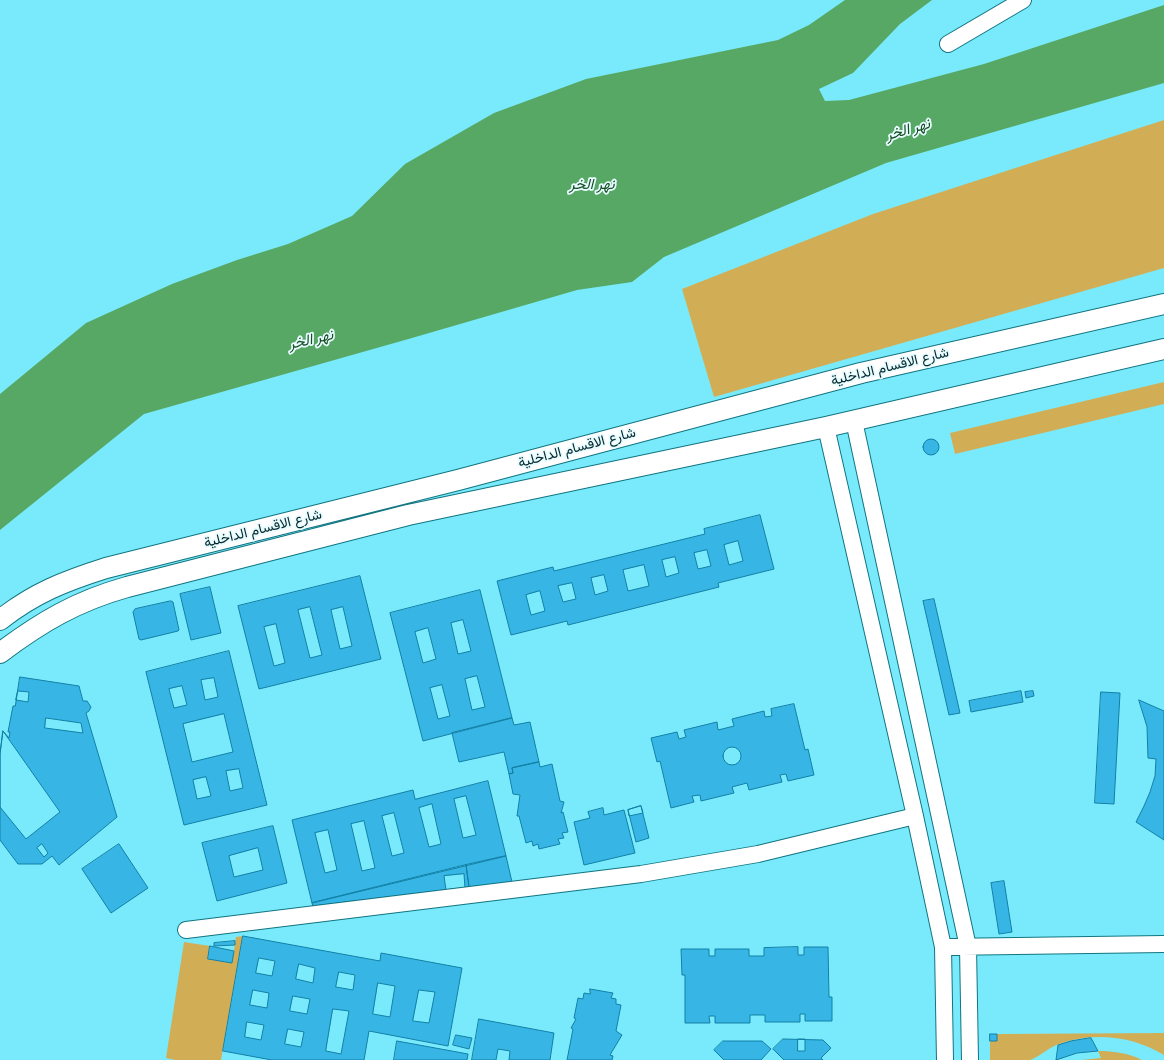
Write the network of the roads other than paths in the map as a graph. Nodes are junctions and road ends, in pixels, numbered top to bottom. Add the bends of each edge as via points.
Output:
1 (1023, 0) edge
2 (948, 44) dead end
3 (1164, 304) edge
4 (1164, 349) edge
5 (854, 421) junction
6 (826, 427) junction
7 (31, 598) junction
8 (0, 620) edge
9 (45, 621) junction
10 (0, 653) edge
11 (916, 816) junction
12 (186, 930) dead end
13 (1164, 944) edge
14 (968, 947) junction
15 (944, 948) junction
16 (945, 1060) edge
17 (970, 1060) edge

1 - 2 street
3 - 7 street, شارع الاقسام الداخلية via 860,373 450,482 106,568 51,587
4 - 5 street, شارع الاقسام الداخلية
5 - 6 street, شارع الاقسام الداخلية
5 - 14 street
6 - 9 street, شارع الاقسام الداخلية via 408,515 106,593
6 - 11 street
7 - 8 street, شارع الاقسام الداخلية
7 - 9 street via 31,611 34,616
9 - 10 street, شارع الاقسام الداخلية
11 - 12 street via 758,854 641,874
11 - 15 street
13 - 14 street
14 - 15 street
14 - 17 street
15 - 16 street

